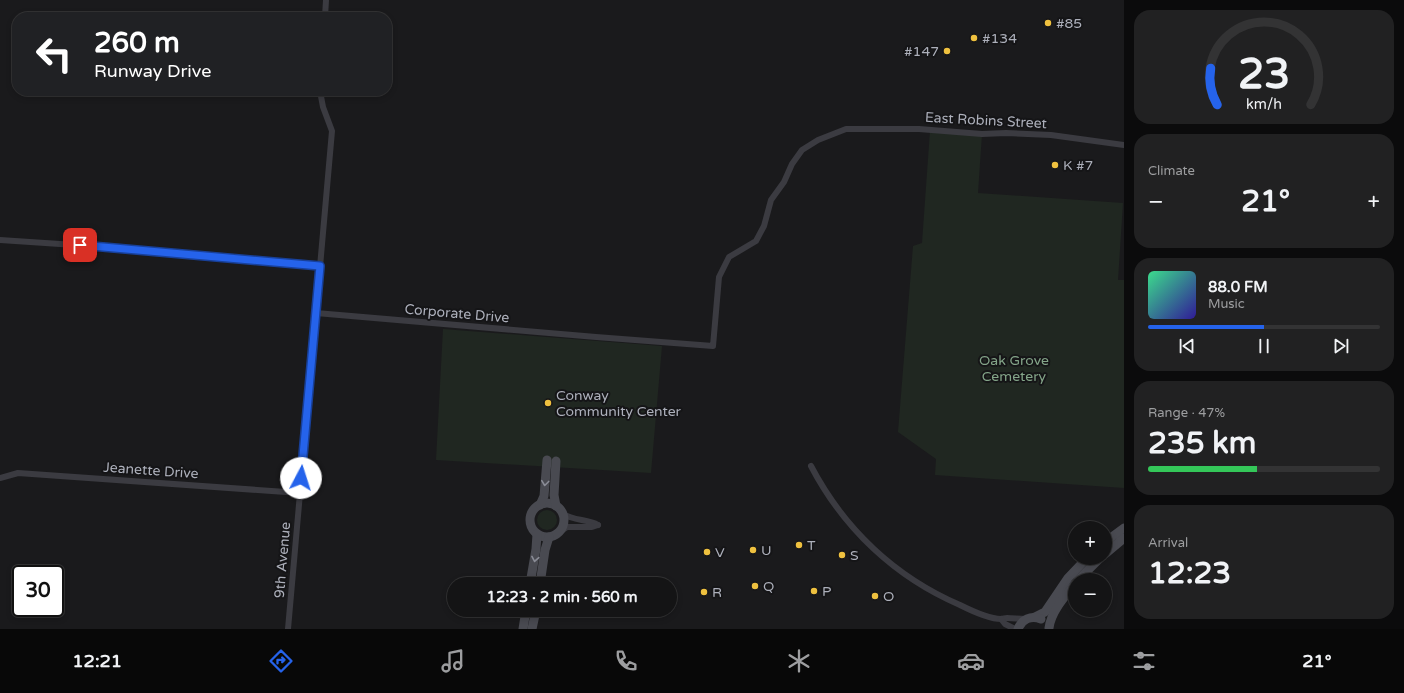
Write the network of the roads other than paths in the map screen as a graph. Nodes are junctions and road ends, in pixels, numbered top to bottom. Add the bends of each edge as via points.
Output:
1 (326, 0) edge
2 (325, 12) edge
3 (321, 96) edge
4 (846, 129) joint
5 (1124, 145) edge
6 (0, 240) edge
7 (320, 266) junction
8 (316, 313) junction
9 (811, 466) dead end
10 (0, 478) edge
11 (300, 493) junction
12 (540, 505) junction
13 (556, 506) junction
14 (563, 514) junction
15 (1124, 528) edge
16 (558, 533) junction
17 (537, 534) junction
18 (549, 537) junction
19 (1112, 537) edge
20 (1124, 538) edge
21 (1112, 548) edge
22 (1081, 565) edge
23 (1093, 565) edge
24 (1085, 573) edge
25 (531, 577) edge
26 (541, 577) edge
27 (1068, 593) edge
28 (525, 617) edge
29 (535, 617) edge
30 (1035, 617) junction
31 (1001, 619) junction
32 (1025, 619) junction
33 (1049, 628) edge
34 (288, 629) edge
35 (523, 629) edge
36 (532, 629) edge
37 (1015, 629) edge
38 (1018, 629) edge

1 - 2 street
3 - 7 street, 9th Avenue via 332,131
4 - 5 street, East Robins Street via 919,129 982,134 1051,135
4 - 8 street, Corporate Drive via 818,140 802,150 771,200 764,226 756,241 729,257 719,277 713,346
6 - 7 street
7 - 8 street, 9th Avenue
8 - 11 street, 9th Avenue
9 - 31 street via 824,491 847,521 894,566 946,599 975,612
10 - 11 street, Jeanette Drive via 18,473
11 - 34 street, 9th Avenue
12 - 13 street
13 -> 12 street via 552,460
12 - 17 street via 530,517 531,527
13 - 14 street
14 - 16 street via 563,524
14 - 16 street via 568,518 598,525 567,527
15 - 19 street
16 - 18 street
17 - 18 street
17 -> 25 street
18 - 26 street
20 - 21 street
22 - 30 street via 1045,612
23 - 24 street
27 - 33 street via 1054,611
28 - 35 street
29 - 36 street
30 - 32 street
30 - 33 street via 1045,622
31 - 32 street
31 - 37 street
32 - 38 street

